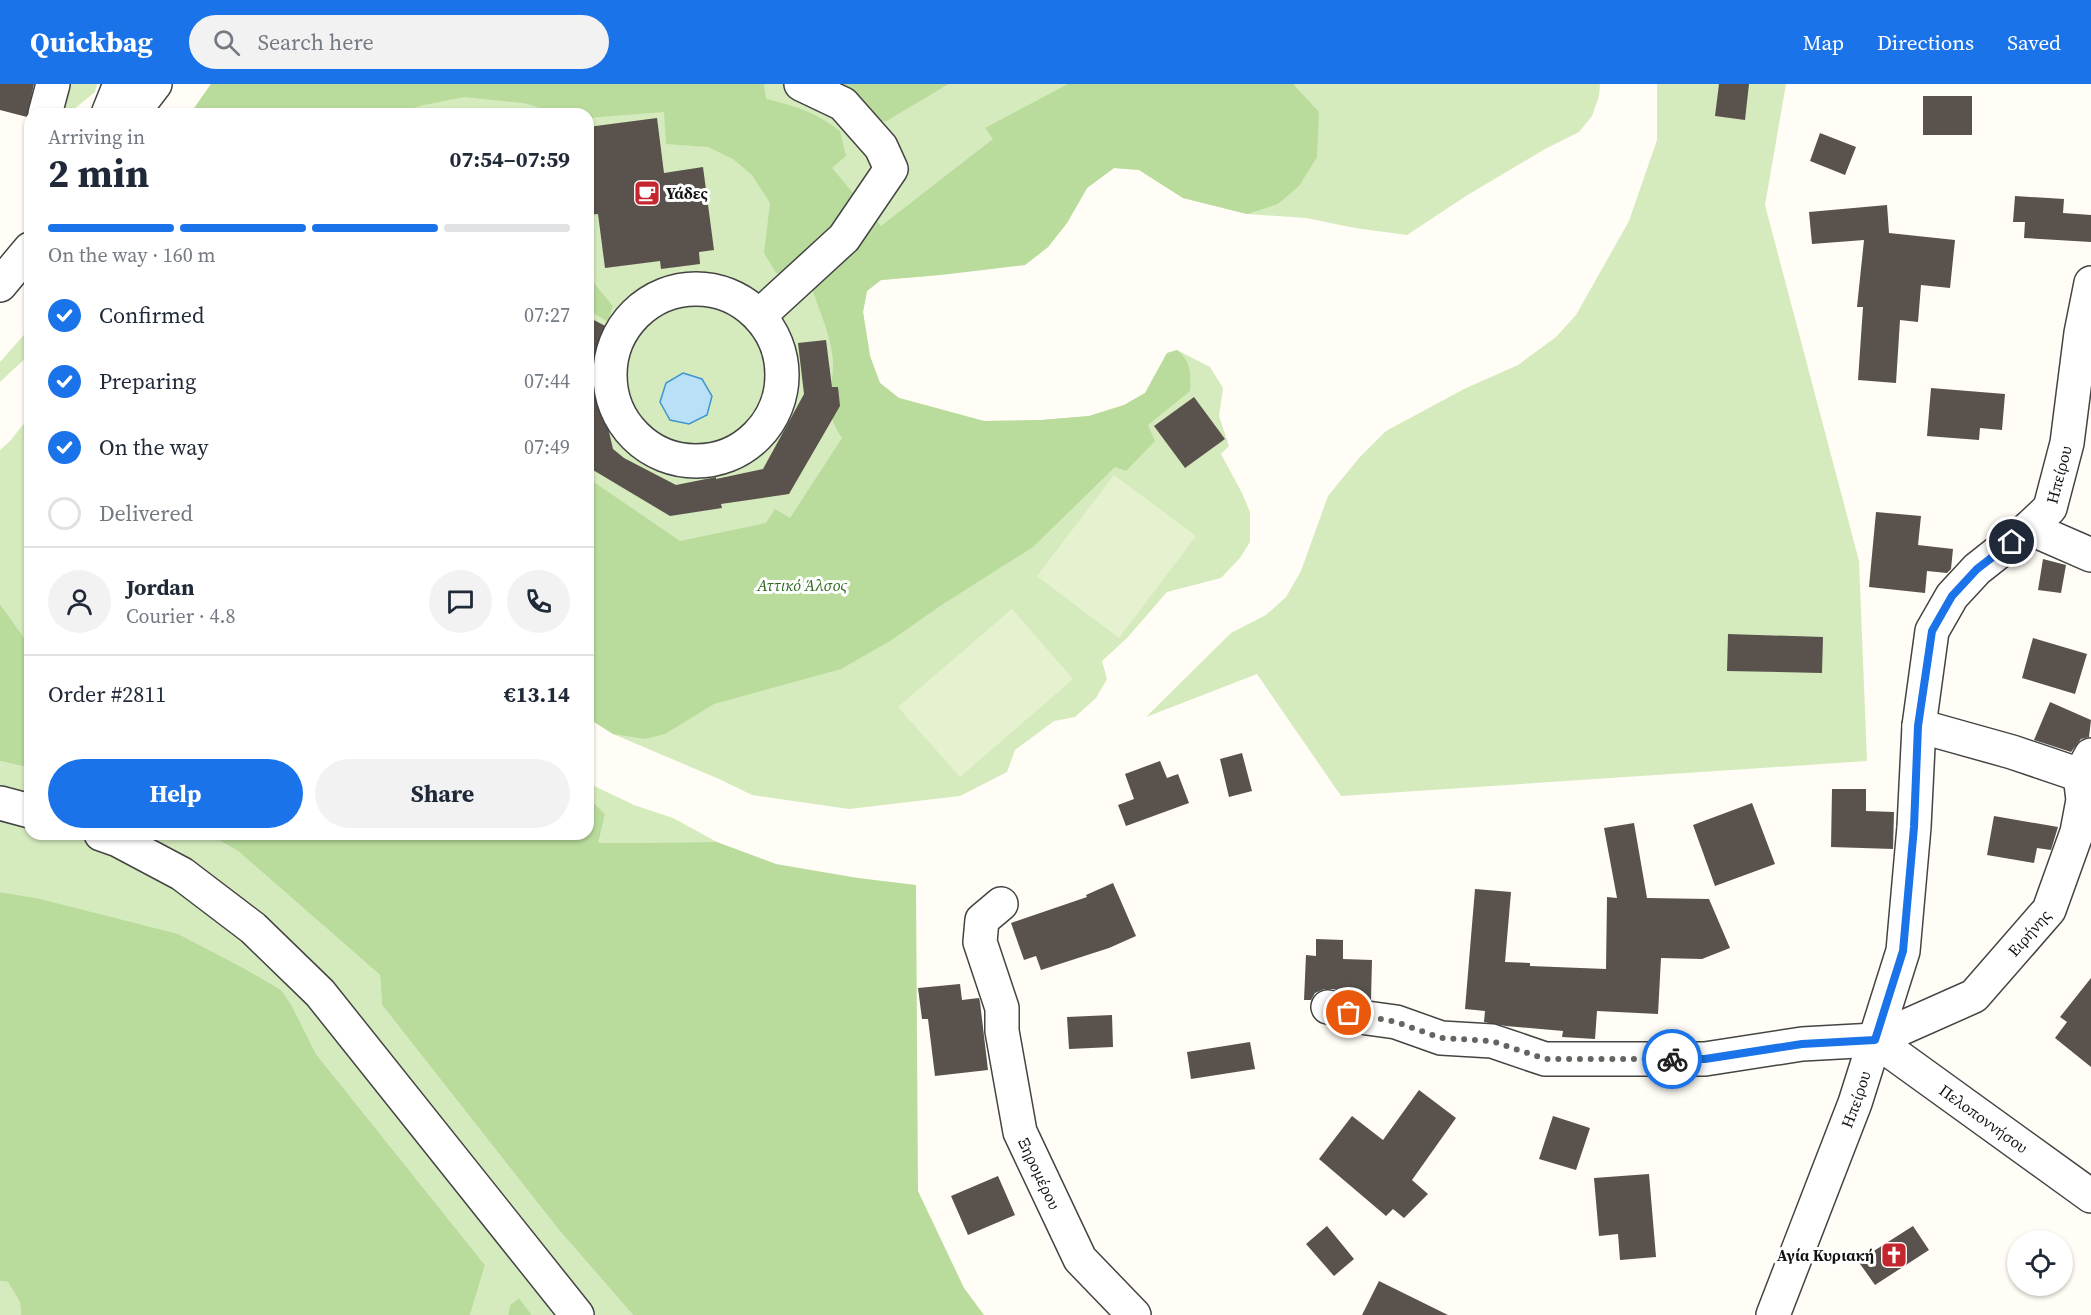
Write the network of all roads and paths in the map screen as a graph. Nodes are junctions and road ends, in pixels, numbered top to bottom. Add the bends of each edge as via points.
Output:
1 (53, 84) edge
2 (120, 84) edge
3 (155, 84) edge
4 (801, 84) edge
5 (47, 108) edge
6 (110, 108) edge
7 (137, 108) edge
8 (24, 256) edge
9 (2091, 283) edge
10 (0, 285) edge
11 (759, 316) junction
12 (2029, 528) junction
13 (2091, 555) edge
14 (1918, 726) junction
15 (2086, 784) edge
16 (0, 803) edge
17 (24, 809) edge
18 (117, 840) edge
19 (1001, 904) dead end
20 (1328, 1007) dead end
21 (1875, 1040) junction
22 (2091, 1196) edge
23 (577, 1315) edge
24 (1134, 1315) edge
25 (1773, 1315) edge

1 - 5 street
2 - 6 street
3 - 7 street
4 - 11 street via 843,104 881,147 891,169 844,238
8 - 10 street
9 - 12 street, Ηπείρου via 2067,443 2050,508
11 - 11 street via 776,340 782,369 780,398 767,424 747,445 721,458 674,458 640,442 622,420 611,394 610,366 617,339 633,316 655,298 682,290 710,290 737,299
12 - 13 street
12 - 14 street, Ηπείρου via 1977,569 1952,596 1932,631
14 - 15 street via 2013,752
14 - 21 street, Ηπείρου via 1903,951
15 - 21 street, Ειρήνης via 2077,832 2049,910 2042,919 1974,996
16 - 17 street
18 - 23 street via 182,874 254,928 320,993
19 - 24 street, Ξηρομέρου via 982,920 980,942 1002,1008 1002,1031 1020,1132 1080,1259
20 - 21 street via 1396,1022 1441,1038 1492,1041 1545,1059 1705,1059 1802,1044
21 - 22 street, Πελοποννήσου
21 - 25 street, Ηπείρου

